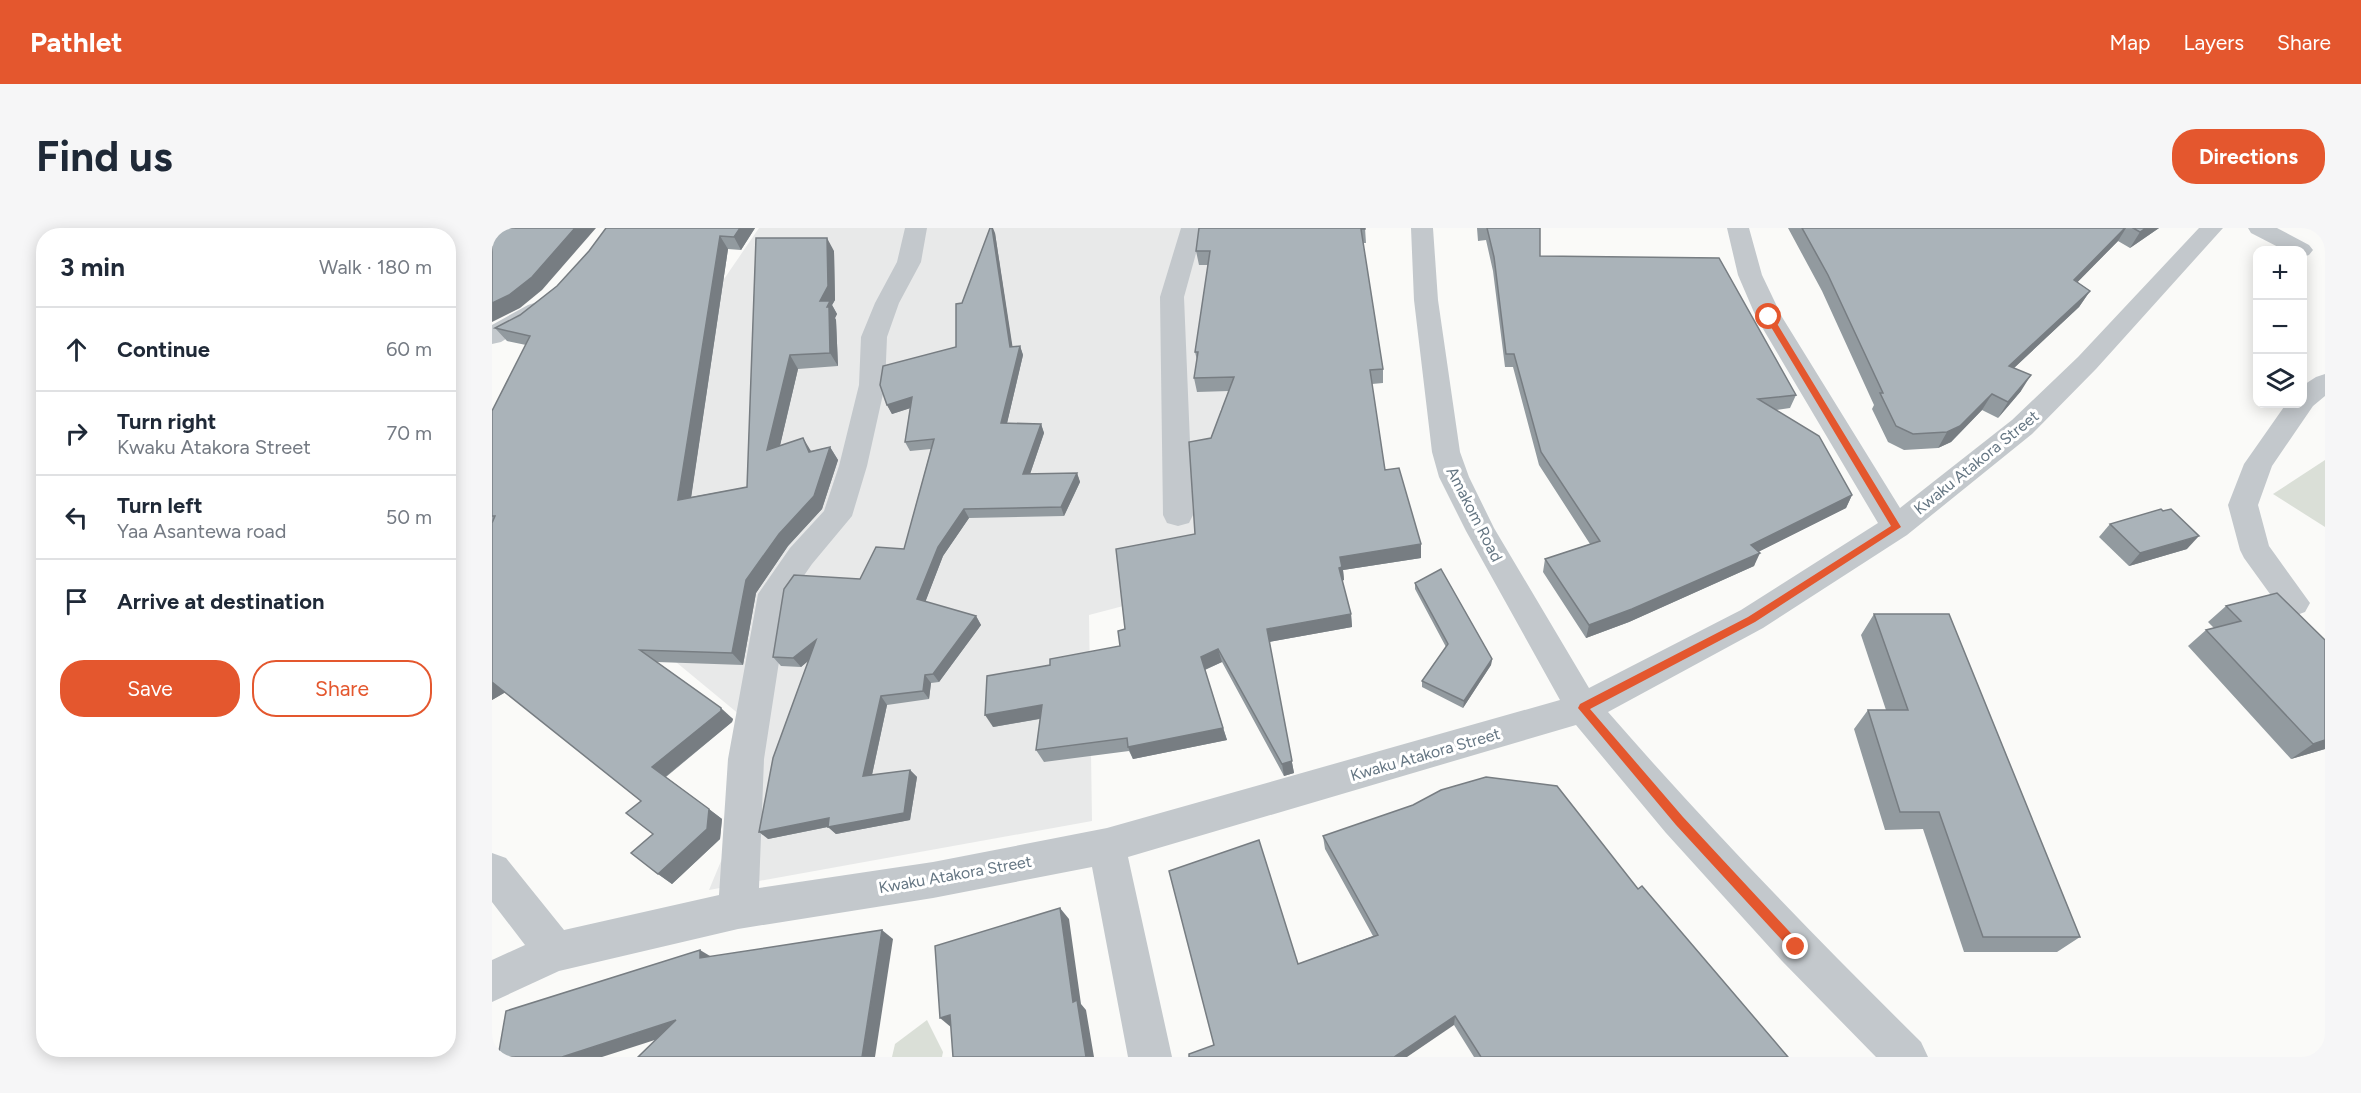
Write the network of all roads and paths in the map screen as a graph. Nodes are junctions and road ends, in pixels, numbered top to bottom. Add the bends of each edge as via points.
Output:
1 (916, 228) edge
2 (1192, 228) edge
3 (1422, 228) edge
4 (1738, 228) edge
5 (2212, 228) edge
6 (2259, 228) edge
7 (2292, 246) edge
8 (553, 297) edge
9 (492, 336) edge
10 (2325, 383) edge
11 (2307, 397) edge
12 (2297, 408) edge
13 (1178, 515) dead end
14 (1896, 527) junction
15 (2294, 603) dead end
16 (1583, 708) junction
17 (1107, 846) junction
18 (492, 871) edge
19 (738, 910) junction
20 (556, 952) junction
21 (492, 981) edge
22 (1150, 1057) edge
23 (1906, 1057) edge

1 - 19 street via 909,262 874,337 872,385 837,516 774,594 746,759
2 - 13 street via 1172,297
3 - 16 street, Amakom Road via 1426,300 1448,460 1481,531
4 - 14 street via 1750,275 1769,317
5 - 14 street, Kwaku Atakora Street via 2022,427
6 - 7 street
8 - 9 street
10 - 11 street
12 - 15 street via 2258,464 2244,505 2255,550
14 - 16 street, Kwaku Atakora Street via 1752,619
16 - 17 street, Kwaku Atakora Street
16 - 23 street, Amakom Road via 1695,838
17 - 19 street, Kwaku Atakora Street via 933,880
17 - 22 street
18 - 20 street
19 - 20 street, Kwaku Atakora Street
20 - 21 street, Kwaku Atakora Street

